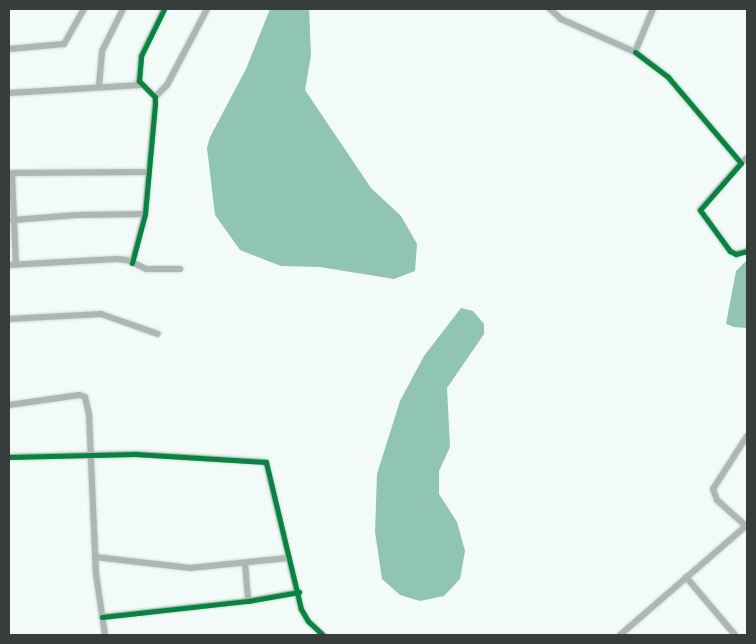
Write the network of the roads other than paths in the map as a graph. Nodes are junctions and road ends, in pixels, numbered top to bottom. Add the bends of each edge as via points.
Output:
1 (84, 9) edge
2 (122, 9) edge
3 (164, 9) edge
4 (207, 9) edge
5 (550, 9) edge
6 (653, 9) edge
7 (9, 50) edge
8 (635, 52) junction
9 (141, 85) junction
10 (100, 86) junction
11 (9, 92) edge
12 (155, 97) junction
13 (747, 158) edge
14 (741, 163) junction
15 (147, 172) junction
16 (10, 174) edge
17 (145, 214) junction
18 (13, 220) junction
19 (747, 251) edge
20 (132, 263) junction
21 (12, 265) edge
22 (180, 269) dead end
23 (9, 319) edge
24 (158, 334) dead end
25 (9, 405) edge
26 (747, 436) edge
27 (91, 454) junction
28 (9, 457) edge
29 (747, 526) edge
30 (95, 556) junction
31 (287, 558) junction
32 (245, 564) junction
33 (686, 577) junction
34 (299, 592) junction
35 (248, 601) junction
36 (102, 618) junction
37 (627, 629) junction
38 (105, 635) edge
39 (324, 635) edge
40 (620, 635) edge
41 (632, 635) edge
42 (735, 635) edge

1 - 7 street via 64,44
2 - 10 street via 102,51
3 - 9 street via 141,56
4 - 12 street via 167,85
5 - 8 street via 561,19
6 - 8 street
8 - 14 street via 668,78
9 - 10 street
9 - 12 street
10 - 11 street
12 - 15 street
13 - 14 street
14 - 19 street via 700,210 730,251 736,254
15 - 16 street
15 - 17 street
16 - 18 street
17 - 18 street
17 - 20 street
18 - 21 street
20 - 21 street via 116,259 71,259
20 - 22 street via 162,272
23 - 24 street via 101,314
25 - 27 street via 82,395 89,414
26 - 29 street via 713,489 717,500
27 - 28 street
27 - 30 street
27 - 31 street via 266,462
29 - 33 street
30 - 32 street via 190,568
30 - 36 street
31 - 32 street
31 - 34 street
32 - 35 street
33 - 37 street
33 - 42 street
34 - 35 street
34 - 39 street via 304,615
35 - 36 street
36 - 38 street
37 - 40 street
37 - 41 street

